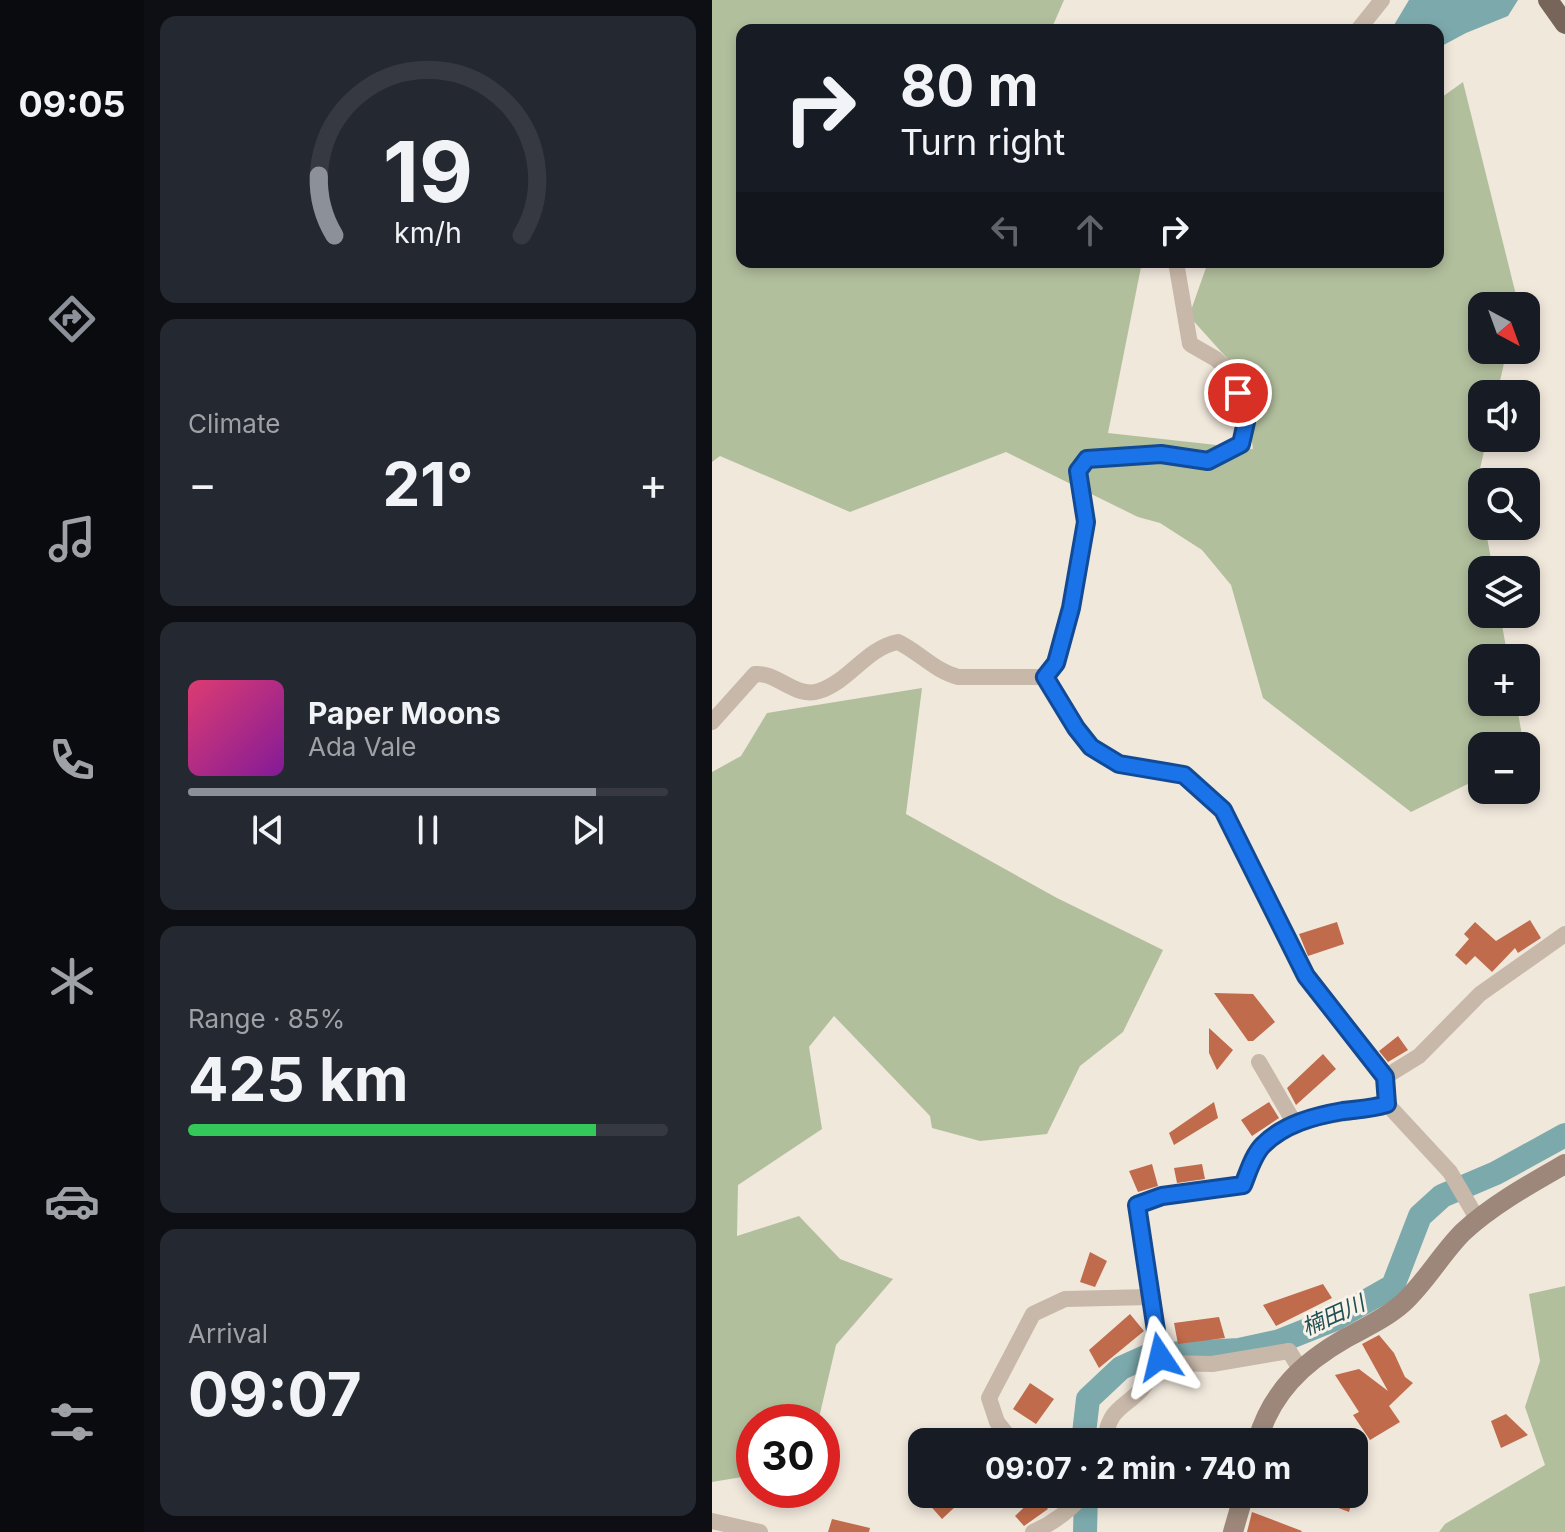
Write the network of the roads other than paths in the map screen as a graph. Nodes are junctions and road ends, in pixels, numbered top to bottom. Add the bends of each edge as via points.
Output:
1 (1382, 0) edge
2 (1548, 0) edge
3 (1363, 24) edge
4 (1565, 24) edge
5 (1177, 268) edge
6 (1045, 677) junction
7 (712, 722) edge
8 (1565, 934) edge
9 (1259, 1062) dead end
10 (1385, 1077) junction
11 (1387, 1104) junction
12 (1295, 1124) junction
13 (1565, 1164) edge
14 (1478, 1220) junction
15 (1150, 1297) junction
16 (1160, 1355) junction
17 (1300, 1369) junction
18 (1002, 1428) edge
19 (1108, 1428) edge
20 (1262, 1428) edge
21 (1064, 1508) edge
22 (1240, 1508) edge
23 (712, 1521) edge
24 (760, 1532) edge
25 (1033, 1532) edge
26 (1233, 1532) edge

1 - 3 street
2 - 4 main road
5 - 6 street via 1190,344 1234,376 1246,422 1241,444 1208,461 1161,454 1087,459 1078,471 1086,522 1071,608 1056,663
6 - 7 street via 958,677 898,642 876,650 819,691 801,691 755,674
6 - 10 street via 1091,747 1119,764 1184,775 1223,810 1306,976
8 - 10 street via 1480,994 1419,1056
9 - 12 street
10 - 11 street
11 - 12 street
11 - 14 street via 1450,1172
12 - 15 street via 1261,1147 1243,1185 1162,1196 1137,1205
13 - 14 street
14 - 17 street via 1405,1302
15 - 16 street
15 - 18 street via 1065,1299 1033,1314 989,1398
16 - 17 street via 1212,1364 1289,1351
16 - 19 street via 1140,1391 1121,1404
17 - 20 street via 1281,1388
21 - 25 street via 1048,1526
22 - 26 street
23 - 24 street

